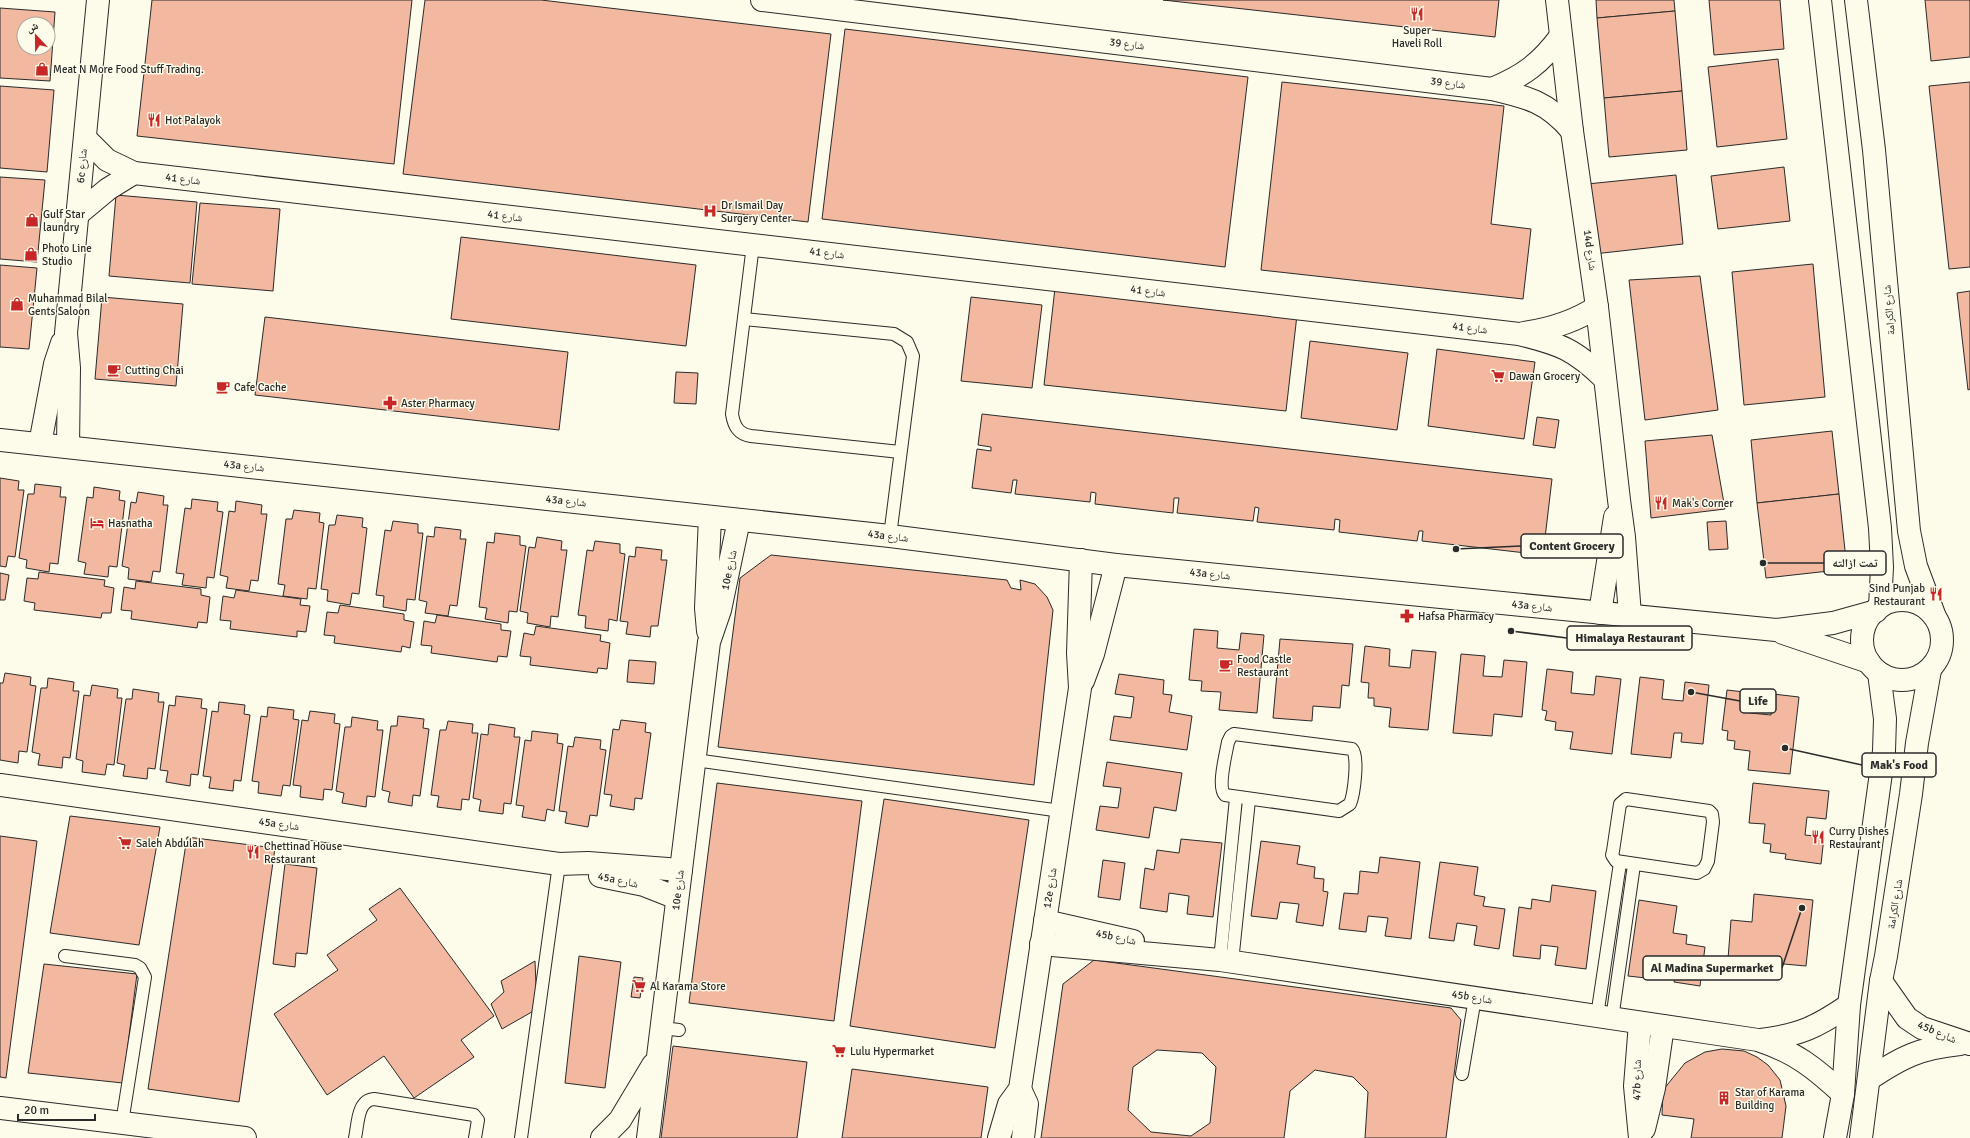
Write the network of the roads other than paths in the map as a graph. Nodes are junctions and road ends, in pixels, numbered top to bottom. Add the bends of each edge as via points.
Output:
1 (98, 0) edge
2 (762, 0) edge
3 (1557, 0) edge
4 (1820, 0) edge
5 (1856, 0) edge
6 (841, 5) edge
7 (1560, 36) junction
8 (1492, 89) junction
9 (1572, 131) junction
10 (85, 138) junction
11 (134, 173) junction
12 (78, 214) junction
13 (754, 245) junction
14 (1597, 307) junction
15 (744, 319) junction
16 (66, 333) junction
17 (1519, 334) junction
18 (1605, 379) junction
19 (0, 440) edge
20 (40, 444) junction
21 (68, 447) junction
22 (900, 452) junction
23 (1619, 500) junction
24 (710, 517) junction
25 (739, 520) junction
26 (890, 536) junction
27 (1081, 560) junction
28 (1116, 565) junction
29 (1878, 609) junction
30 (1600, 613) junction
31 (1630, 615) junction
32 (1935, 617) junction
33 (1776, 630) junction
34 (709, 642) junction
35 (1874, 668) junction
36 (1930, 670) junction
37 (1080, 688) junction
38 (695, 760) junction
39 (0, 785) edge
40 (1236, 798) junction
41 (1249, 800) junction
42 (1061, 811) junction
43 (1620, 863) junction
44 (559, 864) junction
45 (1634, 865) junction
46 (681, 870) junction
47 (677, 898) junction
48 (1045, 921) junction
49 (1041, 944) junction
50 (65, 956) dead end
51 (1186, 956) junction
52 (1226, 961) junction
53 (1881, 981) junction
54 (1475, 998) junction
55 (1850, 1005) junction
56 (1605, 1018) junction
57 (1640, 1023) junction
58 (1663, 1026) junction
59 (1758, 1040) junction
60 (1968, 1044) edge
61 (658, 1057) junction
62 (1462, 1074) dead end
63 (1869, 1078) junction
64 (1020, 1089) junction
65 (1842, 1094) junction
66 (0, 1108) edge
67 (122, 1123) junction
68 (245, 1138) edge
69 (355, 1138) edge
70 (475, 1138) edge
71 (521, 1138) edge
72 (602, 1138) edge
73 (648, 1138) edge
74 (999, 1138) edge
75 (1023, 1138) edge
76 (1641, 1138) edge
77 (1835, 1138) edge
78 (1861, 1138) edge

1 - 10 street, 6c شارع
2 - 6 street, شارع 39
3 - 7 street, 14d شارع
4 - 29 street via 1880,528 1882,567
5 - 32 street, شارع الكرامة via 1875,158 1909,531 1916,566
6 - 8 street, شارع 39
7 - 8 street, شارع 39 via 1533,68 1516,79
7 - 9 street, 14d شارع
8 - 9 street, شارع 39 via 1531,98 1547,106 1561,117
9 - 14 street, 14d شارع
10 - 11 street, شارع 41 via 107,160
10 - 12 street, 6c شارع
11 - 12 street via 108,189
11 - 13 street, شارع 41
12 - 16 street, 6c شارع
13 - 15 lane
13 - 17 street, شارع 41
14 - 17 street, شارع 41 via 1558,326
14 - 18 street, 14d شارع
15 - 22 lane via 732,414 735,426 743,435
15 - 22 lane via 894,334 907,342 913,356
16 - 20 street, 6c شارع via 55,364
16 - 21 street, 6c شارع via 69,368
17 - 18 street, شارع 41 via 1569,349
18 - 23 street, 14d شارع
19 - 20 street, 43a شارع
20 - 21 street, 43a شارع
21 - 24 street, 43a شارع
22 - 26 lane
23 - 30 street, 14d شارع
23 - 31 street, 14d شارع
24 - 25 street, 43a شارع
24 - 34 street, 10e شارع via 706,608
25 - 26 street, 43a شارع
25 - 34 street, 10e شارع via 720,610
26 - 27 street, 43a شارع
27 - 28 street, 43a شارع
27 - 37 street, 12e شارع via 1078,653
28 - 30 street, 43a شارع
28 - 37 street, 12e شارع via 1093,654
29 - 32 street via 1891,602 1903,600 1915,602
29 - 33 street, 43a شارع via 1833,623
29 - 35 street via 1867,622 1862,635 1863,649
30 - 31 street, 43a شارع
31 - 33 street, 43a شارع
32 - 36 street via 1942,638 1941,650
33 - 35 street, 43a شارع
34 - 38 street, 10e شارع
35 - 36 street via 1891,679 1905,680 1918,677
35 - 55 street via 1886,733
36 - 53 street, شارع الكرامة
37 - 42 street, 12e شارع
38 - 42 lane
38 - 46 street, 10e شارع
39 - 44 street, 45a شارع
40 - 41 lane
40 - 41 lane via 1225,795 1221,789 1228,742 1234,734 1348,748 1354,752 1356,760 1352,800 1344,810
40 - 52 lane
41 - 52 lane
42 - 48 street, 12e شارع
43 - 45 lane
43 - 45 lane via 1614,858 1613,851 1620,804 1626,799 1697,808 1712,814 1708,861 1701,872
43 - 56 lane
44 - 46 street, 45a شارع via 588,863
44 - 47 street, 45a شارع via 586,873 644,885
44 - 71 lane
45 - 56 lane
46 - 47 street, 10e شارع
47 - 61 street, 10e شارع via 670,1029
48 - 49 street, 12e شارع
48 - 51 street, 45b شارع via 1156,946
49 - 51 street, 45b شارع
49 - 64 street, 12e شارع
50 - 67 lane via 135,965 145,977
51 - 52 street, 45b شارع
52 - 54 street, 45b شارع
53 - 60 street, 45b شارع via 1908,1018 1922,1028
53 - 63 street, شارع الكرامة
54 - 56 street, 45b شارع
54 - 62 lane
55 - 59 street, 45b شارع via 1799,1034
55 - 65 street
56 - 57 street, 45b شارع
57 - 58 street, 45b شارع
57 - 76 street, 47b شارع via 1635,1086
58 - 59 street, 45b شارع
58 - 76 street, 47b شارع via 1654,1088
59 - 65 street, 45b شارع via 1796,1055
60 - 63 street, 45b شارع via 1925,1049 1894,1062
61 - 72 street via 620,1120
61 - 73 street, 10e شارع
63 - 78 street, شارع الكرامة
64 - 74 street, 12e شارع via 1009,1104
64 - 75 street, 12e شارع via 1027,1104
65 - 77 street
66 - 67 street
67 - 68 street
69 - 70 lane via 362,1106 366,1100 374,1099 474,1115 478,1120

